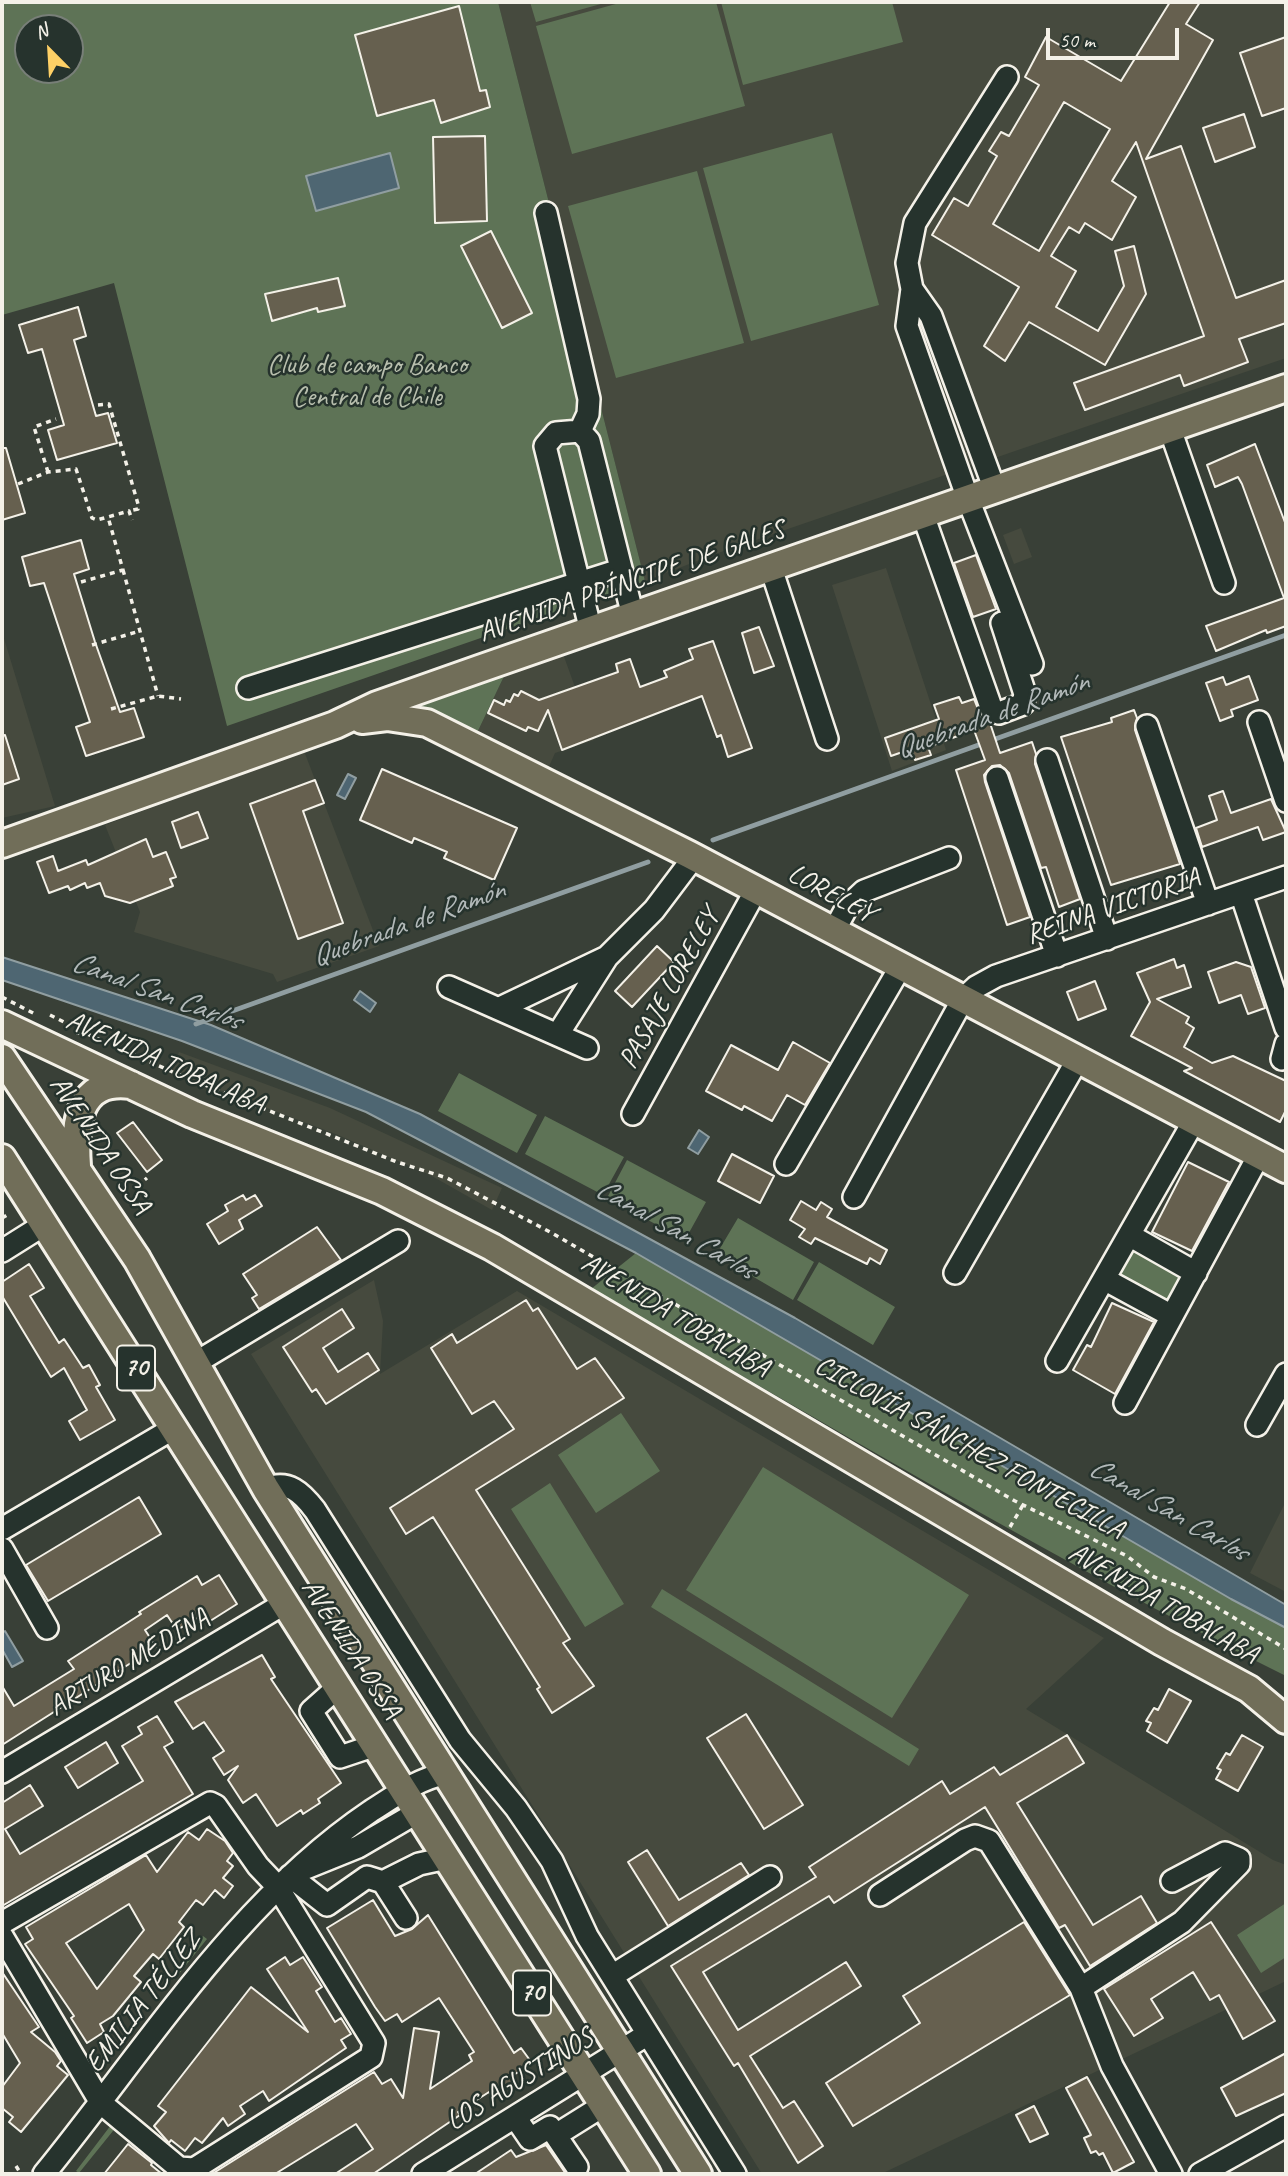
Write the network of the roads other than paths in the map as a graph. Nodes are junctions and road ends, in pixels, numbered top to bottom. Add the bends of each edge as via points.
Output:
1 (1007, 78) dead end
2 (546, 213) dead end
3 (912, 289) junction
4 (1286, 388) edge
5 (1170, 429) junction
6 (580, 431) junction
7 (995, 490) junction
8 (964, 501) junction
9 (923, 515) junction
10 (771, 568) junction
11 (620, 570) junction
12 (577, 583) junction
13 (1224, 583) dead end
14 (633, 616) junction
15 (591, 631) junction
16 (1006, 634) junction
17 (969, 646) junction
18 (1032, 664) dead end
19 (248, 688) dead end
20 (1259, 722) dead end
21 (335, 724) junction
22 (1147, 726) dead end
23 (827, 739) dead end
24 (1047, 760) dead end
25 (997, 778) dead end
26 (1286, 801) edge
27 (2, 844) edge
28 (683, 852) junction
29 (949, 858) dead end
30 (1286, 877) edge
31 (756, 890) junction
32 (1241, 893) junction
33 (1208, 904) junction
34 (834, 931) junction
35 (1107, 939) junction
36 (1057, 956) junction
37 (607, 957) junction
38 (901, 966) junction
39 (449, 987) dead end
40 (963, 999) junction
41 (500, 1008) junction
42 (2, 1024) edge
43 (1286, 1028) edge
44 (558, 1034) junction
45 (587, 1048) dead end
46 (2, 1058) edge
47 (1078, 1059) junction
48 (133, 1086) junction
49 (634, 1114) dead end
50 (1195, 1121) junction
51 (1259, 1155) junction
52 (2, 1158) edge
53 (786, 1164) dead end
54 (77, 1166) junction
55 (1286, 1169) edge
56 (854, 1197) dead end
57 (45, 1224) junction
58 (1129, 1236) junction
59 (398, 1241) dead end
60 (2, 1251) edge
61 (955, 1273) dead end
62 (1196, 1273) junction
63 (1104, 1279) junction
64 (1172, 1316) junction
65 (1057, 1361) dead end
66 (197, 1362) junction
67 (1286, 1374) edge
68 (1125, 1403) dead end
69 (1257, 1425) dead end
70 (174, 1428) junction
71 (266, 1489) junction
72 (227, 1511) junction
73 (2, 1529) edge
74 (2, 1549) edge
75 (285, 1604) junction
76 (47, 1628) dead end
77 (338, 1687) junction
78 (1249, 1689) junction
79 (1286, 1702) edge
80 (1286, 1720) edge
81 (376, 1745) junction
82 (2, 1772) edge
83 (447, 1773) junction
84 (411, 1801) junction
85 (358, 1847) junction
86 (447, 1858) junction
87 (770, 1877) dead end
88 (288, 1878) junction
89 (375, 1880) junction
90 (1172, 1881) dead end
91 (880, 1895) dead end
92 (406, 1918) dead end
93 (2, 1923) edge
94 (2, 1937) edge
95 (612, 1976) junction
96 (1081, 1988) junction
97 (648, 2034) junction
98 (620, 2051) junction
99 (584, 2074) junction
100 (102, 2103) junction
101 (604, 2105) junction
102 (515, 2117) junction
103 (1286, 2126) edge
104 (556, 2135) junction
105 (577, 2167) dead end
106 (44, 2174) edge
107 (423, 2174) edge
108 (647, 2174) edge
109 (698, 2174) edge
110 (735, 2174) edge
111 (1171, 2174) edge
112 (1199, 2174) edge

1 - 3 street via 915,223 907,263
2 - 6 street via 589,398
3 - 7 street via 931,316
3 - 8 street via 907,326
4 - 5 main road, AVENIDA PRÍNCIPE DE GALES
5 - 7 main road, AVENIDA PRÍNCIPE DE GALES
5 - 13 street
6 - 11 street via 589,441
6 - 12 street via 556,433 545,446
7 - 8 main road, AVENIDA PRÍNCIPE DE GALES
8 - 9 main road, AVENIDA PRÍNCIPE DE GALES
8 - 16 street
8 - 18 street
9 - 10 main road, AVENIDA PRÍNCIPE DE GALES
9 - 17 street
10 - 14 main road, AVENIDA PRÍNCIPE DE GALES
10 - 23 street
11 - 12 street
11 - 14 street
12 - 15 street
12 - 19 street
14 - 15 main road, AVENIDA PRÍNCIPE DE GALES
15 - 21 main road, AVENIDA PRÍNCIPE DE GALES via 377,705
16 - 17 street
16 - 17 street via 1025,701 999,713 992,710
20 - 26 street
21 - 27 main road, AVENIDA PRÍNCIPE DE GALES
21 - 28 main road, LORELEY via 387,717 427,723
22 - 33 street
24 - 35 street
25 - 36 street
28 - 31 main road, LORELEY
28 - 37 street via 654,910
29 - 34 street via 864,891
30 - 32 street, REINA VICTORIA
31 - 34 main road, LORELEY
31 - 49 street, PASAJE LORELEY
32 - 33 street, REINA VICTORIA
32 - 43 street
33 - 35 street, REINA VICTORIA
34 - 38 main road, LORELEY
35 - 36 street, REINA VICTORIA
36 - 40 street, REINA VICTORIA via 985,981
37 - 41 street
37 - 44 street
38 - 40 main road, LORELEY
38 - 53 street
39 - 41 street
40 - 47 main road, LORELEY
40 - 56 street
41 - 44 street
42 - 48 main road, AVENIDA TOBALABA
44 - 45 street
46 - 54 main road, AVENIDA OSSA / 70
47 - 50 main road, LORELEY
47 - 61 street
48 - 54 main road via 103,1088 90,1095 76,1130
48 - 78 main road, AVENIDA TOBALABA via 382,1191 492,1247
50 - 51 main road, LORELEY
50 - 58 street
51 - 55 main road, LORELEY
51 - 62 street
52 - 57 main road, AVENIDA OSSA / 70
54 - 66 main road, AVENIDA OSSA / 70
57 - 60 street
57 - 70 main road, AVENIDA OSSA / 70
58 - 62 street
58 - 63 street
59 - 66 street
62 - 64 street
63 - 64 street
63 - 65 street
64 - 68 street
66 - 71 main road, AVENIDA OSSA / 70
67 - 69 street
70 - 72 main road, AVENIDA OSSA / 70
70 - 73 street
71 - 72 main road
71 - 83 main road, AVENIDA OSSA / 70
71 - 95 street, AVENIDA OSSA via 292,1488 315,1510 460,1740 552,1861 587,1936
72 - 75 main road, AVENIDA OSSA / 70
74 - 76 street
75 - 77 main road, AVENIDA OSSA / 70
75 - 82 street, ARTURO MEDINA
77 - 81 main road, AVENIDA OSSA / 70
77 - 81 street via 311,1711 340,1757
78 - 79 main road
78 - 80 main road, AVENIDA TOBALABA
81 - 84 main road, AVENIDA OSSA / 70
83 - 84 street, EMILIA TÉLLEZ via 425,1779
83 - 98 main road, AVENIDA OSSA / 70
84 - 85 street, EMILIA TÉLLEZ
84 - 86 main road, AVENIDA OSSA / 70
84 - 88 street, EMILIA TÉLLEZ via 328,1840
85 - 88 street, EMILIA TÉLLEZ
85 - 89 street via 360,1865
86 - 89 street
86 - 99 main road, AVENIDA OSSA / 70
87 - 95 street
88 - 89 street via 327,1905
88 - 93 street via 258,1866 216,1806 209,1803
88 - 100 street, EMILIA TÉLLEZ via 224,1945
88 - 100 street via 374,2043 371,2057 194,2169 179,2168
89 - 92 street
90 - 96 street via 1224,1853 1239,1859 1182,1923
91 - 96 street via 965,1840 983,1838 995,1848
94 - 100 street
95 - 97 street, AVENIDA OSSA
96 - 111 street via 1112,2066
97 - 98 street, LOS AGUSTINOS
97 - 110 street, AVENIDA OSSA
98 - 99 street, LOS AGUSTINOS
98 - 109 main road, AVENIDA OSSA / 70
99 - 101 main road, AVENIDA OSSA / 70
99 - 102 street, LOS AGUSTINOS
100 - 106 street, EMILIA TÉLLEZ
101 - 104 street
101 - 108 main road, AVENIDA OSSA / 70
102 - 104 street via 530,2140 550,2127
102 - 107 street, LOS AGUSTINOS
103 - 112 street
104 - 105 street

